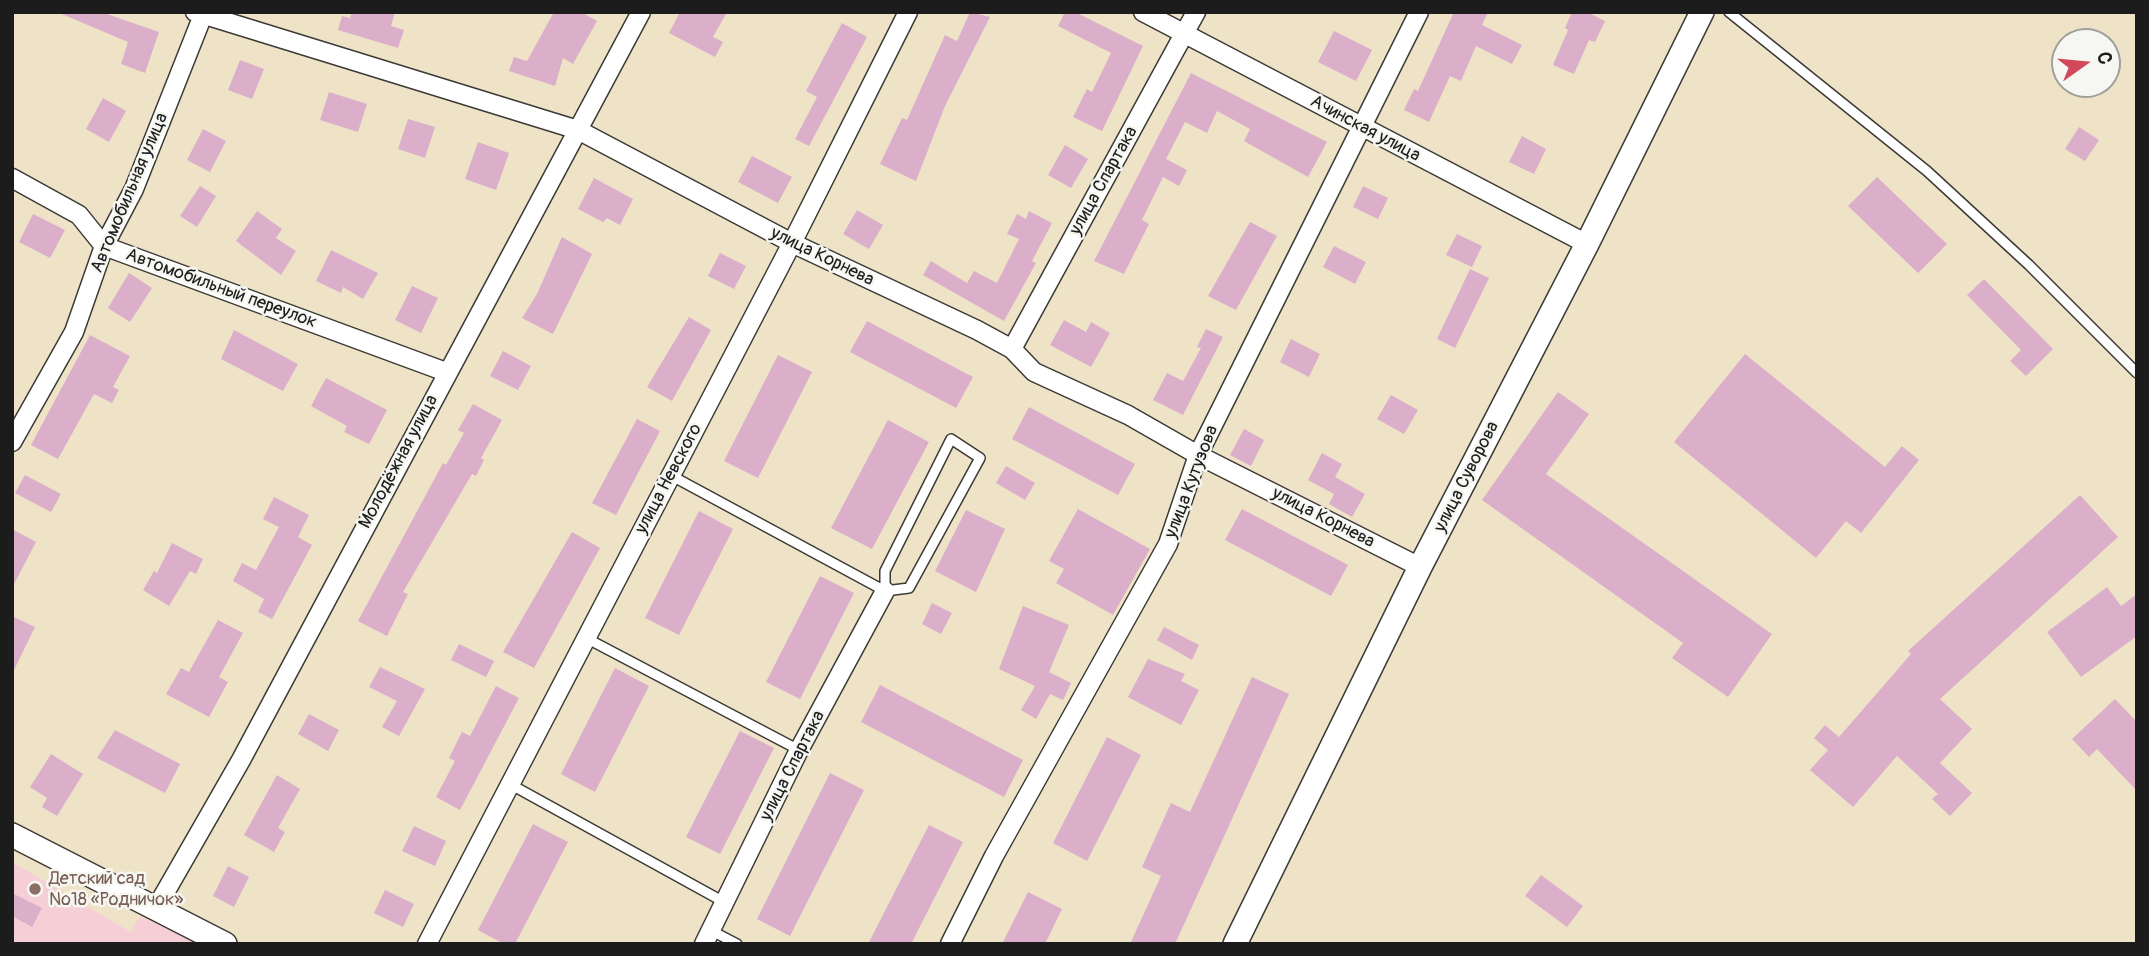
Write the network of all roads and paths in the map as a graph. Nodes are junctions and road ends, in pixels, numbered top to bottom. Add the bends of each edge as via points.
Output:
1 (641, 12) edge
2 (908, 12) edge
3 (1143, 12) edge
4 (1196, 12) edge
5 (1419, 12) edge
6 (1702, 12) edge
7 (1729, 12) edge
8 (199, 14) edge
9 (1185, 34) junction
10 (1361, 128) junction
11 (578, 130) junction
12 (12, 178) edge
13 (792, 243) junction
14 (1587, 244) junction
15 (104, 246) junction
16 (1012, 349) junction
17 (446, 372) junction
18 (2137, 373) edge
19 (12, 442) edge
20 (1198, 455) junction
21 (672, 476) junction
22 (1420, 567) junction
23 (885, 590) junction
24 (584, 638) junction
25 (799, 751) junction
26 (508, 783) junction
27 (12, 835) edge
28 (724, 902) junction
29 (155, 910) junction
30 (707, 937) edge
31 (225, 944) edge
32 (427, 944) edge
33 (737, 944) edge
34 (950, 944) edge
35 (1235, 944) edge

1 - 11 street, Молодёжная улица
2 - 13 street, улица Невского
3 - 9 street, Ачинская улица
4 - 9 street, улица Спартака
5 - 10 street, улица Кутузова
6 - 14 street, улица Суворова
7 - 18 lane via 1927,171
8 - 11 street, улица Корнева
8 - 15 street, Автомобильная улица via 134,189
9 - 10 street, Ачинская улица
9 - 16 street, улица Спартака
10 - 14 street, Ачинская улица
10 - 20 street, улица Кутузова
11 - 13 street, улица Корнева
11 - 17 street, Молодёжная улица
12 - 15 street, Автомобильный переулок via 79,215
13 - 16 street, улица Корнева
13 - 21 street, улица Невского
14 - 22 street, улица Суворова
15 - 17 street, Автомобильный переулок
15 - 19 street, Автомобильная улица via 74,332
16 - 20 street, улица Корнева via 1034,372 1128,415
17 - 29 street, Молодёжная улица via 241,760
20 - 22 street, улица Корнева
20 - 34 street, улица Кутузова via 1168,544
21 - 23 lane
21 - 24 street, улица Невского
22 - 35 street, улица Суворова
23 - 23 lane via 909,588 980,458 951,439 885,570
23 - 25 street, улица Спартака
24 - 25 lane
24 - 26 street, улица Невского
25 - 28 street, улица Спартака
26 - 28 lane
26 - 32 street, улица Невского
27 - 29 street
28 - 30 street, улица Спартака
29 - 31 street
30 - 33 lane

